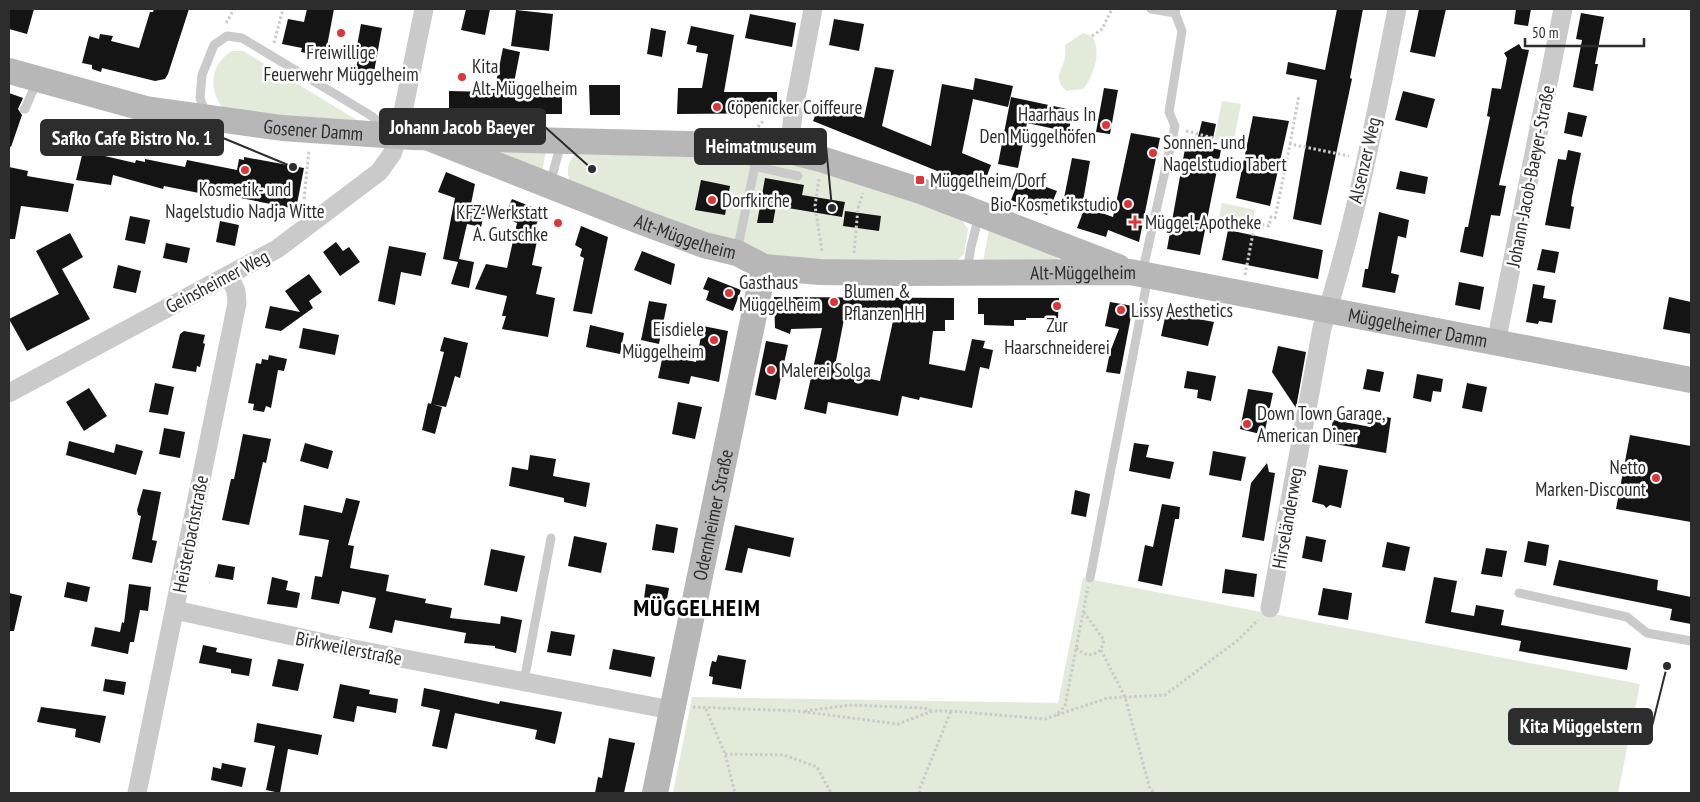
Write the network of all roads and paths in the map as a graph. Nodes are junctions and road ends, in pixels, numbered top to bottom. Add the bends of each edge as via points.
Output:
1 (234, 9) edge
2 (283, 9) edge
3 (419, 9) edge
4 (423, 9) edge
5 (813, 9) edge
6 (1112, 9) edge
7 (1151, 9) edge
8 (1397, 9) edge
9 (1563, 9) edge
10 (1175, 11) edge
11 (226, 23) dead end
12 (1092, 36) dead end
13 (274, 43) dead end
14 (9, 71) edge
15 (37, 80) junction
16 (1299, 96) dead end
17 (24, 109) dead end
18 (208, 120) junction
19 (398, 136) junction
20 (426, 138) junction
21 (562, 141) junction
22 (1290, 144) junction
23 (309, 150) dead end
24 (790, 151) junction
25 (1350, 156) dead end
26 (756, 157) junction
27 (824, 160) junction
28 (870, 174) junction
29 (798, 176) dead end
30 (550, 185) junction
31 (980, 214) junction
32 (308, 227) junction
33 (737, 253) junction
34 (764, 267) junction
35 (825, 272) junction
36 (852, 272) junction
37 (1137, 273) junction
38 (967, 274) junction
39 (229, 276) junction
40 (1244, 281) dead end
41 (1328, 311) junction
42 (1496, 343) junction
43 (1691, 380) edge
44 (9, 393) edge
45 (551, 538) dead end
46 (1090, 578) joint
47 (1519, 593) dead end
48 (1270, 608) joint
49 (175, 610) junction
50 (1083, 611) junction
51 (1691, 641) edge
52 (1076, 648) junction
53 (1102, 650) junction
54 (524, 681) junction
55 (1124, 697) junction
56 (672, 707) junction
57 (706, 708) junction
58 (933, 711) junction
59 (951, 711) junction
60 (800, 712) junction
61 (1056, 716) junction
62 (725, 754) junction
63 (137, 793) edge
64 (655, 793) edge
65 (735, 793) edge
66 (831, 793) edge
67 (920, 793) edge
68 (1154, 793) edge

1 - 11 path
2 - 13 path
3 - 4 lane
4 - 19 street, Geinsheimer Weg
5 - 24 street via 793,114
6 - 12 path via 1102,29
7 - 10 lane
8 - 41 street, Alsenzer Weg
9 - 42 street, Johann-Jacob-Baeyer-Straße
10 - 37 lane via 1182,31 1169,112 1175,126 1144,265
14 - 15 main road, Gosener Damm
15 - 17 lane
15 - 18 main road, Gosener Damm via 146,109
16 - 22 path
18 - 19 main road, Gosener Damm
18 - 19 lane, Gosener Damm via 200,98 202,75 214,45 227,36 242,38 370,115
19 - 20 main road, Alt-Müggelheim
19 - 32 street, Geinsheimer Weg via 392,154 379,172
20 - 21 main road, Alt-Müggelheim
20 - 30 main road, Alt-Müggelheim
21 - 26 main road, Alt-Müggelheim via 664,142
21 - 30 lane
22 - 25 path
22 - 40 path via 1275,218 1271,217 1269,226 1254,223
23 - 32 path via 302,219
24 - 26 main road, Alt-Müggelheim
24 - 27 main road, Alt-Müggelheim
26 - 29 lane
26 - 33 lane
27 - 28 main road, Alt-Müggelheim
27 - 35 path via 815,206
28 - 31 main road, Alt-Müggelheim
28 - 36 path via 858,208
30 - 33 main road, Alt-Müggelheim via 667,232
31 - 37 main road, Alt-Müggelheim
31 - 38 lane
32 - 39 street, Geinsheimer Weg
33 - 34 main road, Alt-Müggelheim
34 - 35 main road, Alt-Müggelheim
34 - 56 main road, Odernheimer Straße
35 - 36 main road, Alt-Müggelheim
36 - 38 main road, Alt-Müggelheim
37 - 38 main road, Alt-Müggelheim
37 - 41 main road, Müggelheimer Damm
37 - 46 lane via 1144,295
39 - 44 street, Geinsheimer Weg
39 - 49 street, Heisterbachstraße via 237,303
41 - 42 main road, Müggelheimer Damm
41 - 48 street, Hirseländerweg via 1322,328
42 - 43 main road, Müggelheimer Damm
45 - 54 lane
46 - 50 path
47 - 51 lane via 1626,617 1647,634
48 - 55 path via 1238,640 1165,695
49 - 54 street, Birkweilerstraße via 338,646
49 - 63 street, Heisterbachstraße
50 - 52 path
50 - 53 path via 1104,640
52 - 53 path via 1084,655 1094,655
52 - 61 path via 1065,706
53 - 55 path
54 - 56 street, Birkweilerstraße
55 - 61 path via 1108,698
55 - 68 path via 1150,789
56 - 57 path
56 - 64 main road, Odernheimer Straße
57 - 60 path
57 - 62 path
58 - 59 path
58 - 60 path via 851,705
58 - 60 path via 898,724
59 - 61 path via 1045,719
59 - 67 path
62 - 65 path
62 - 66 path via 784,755 817,767

